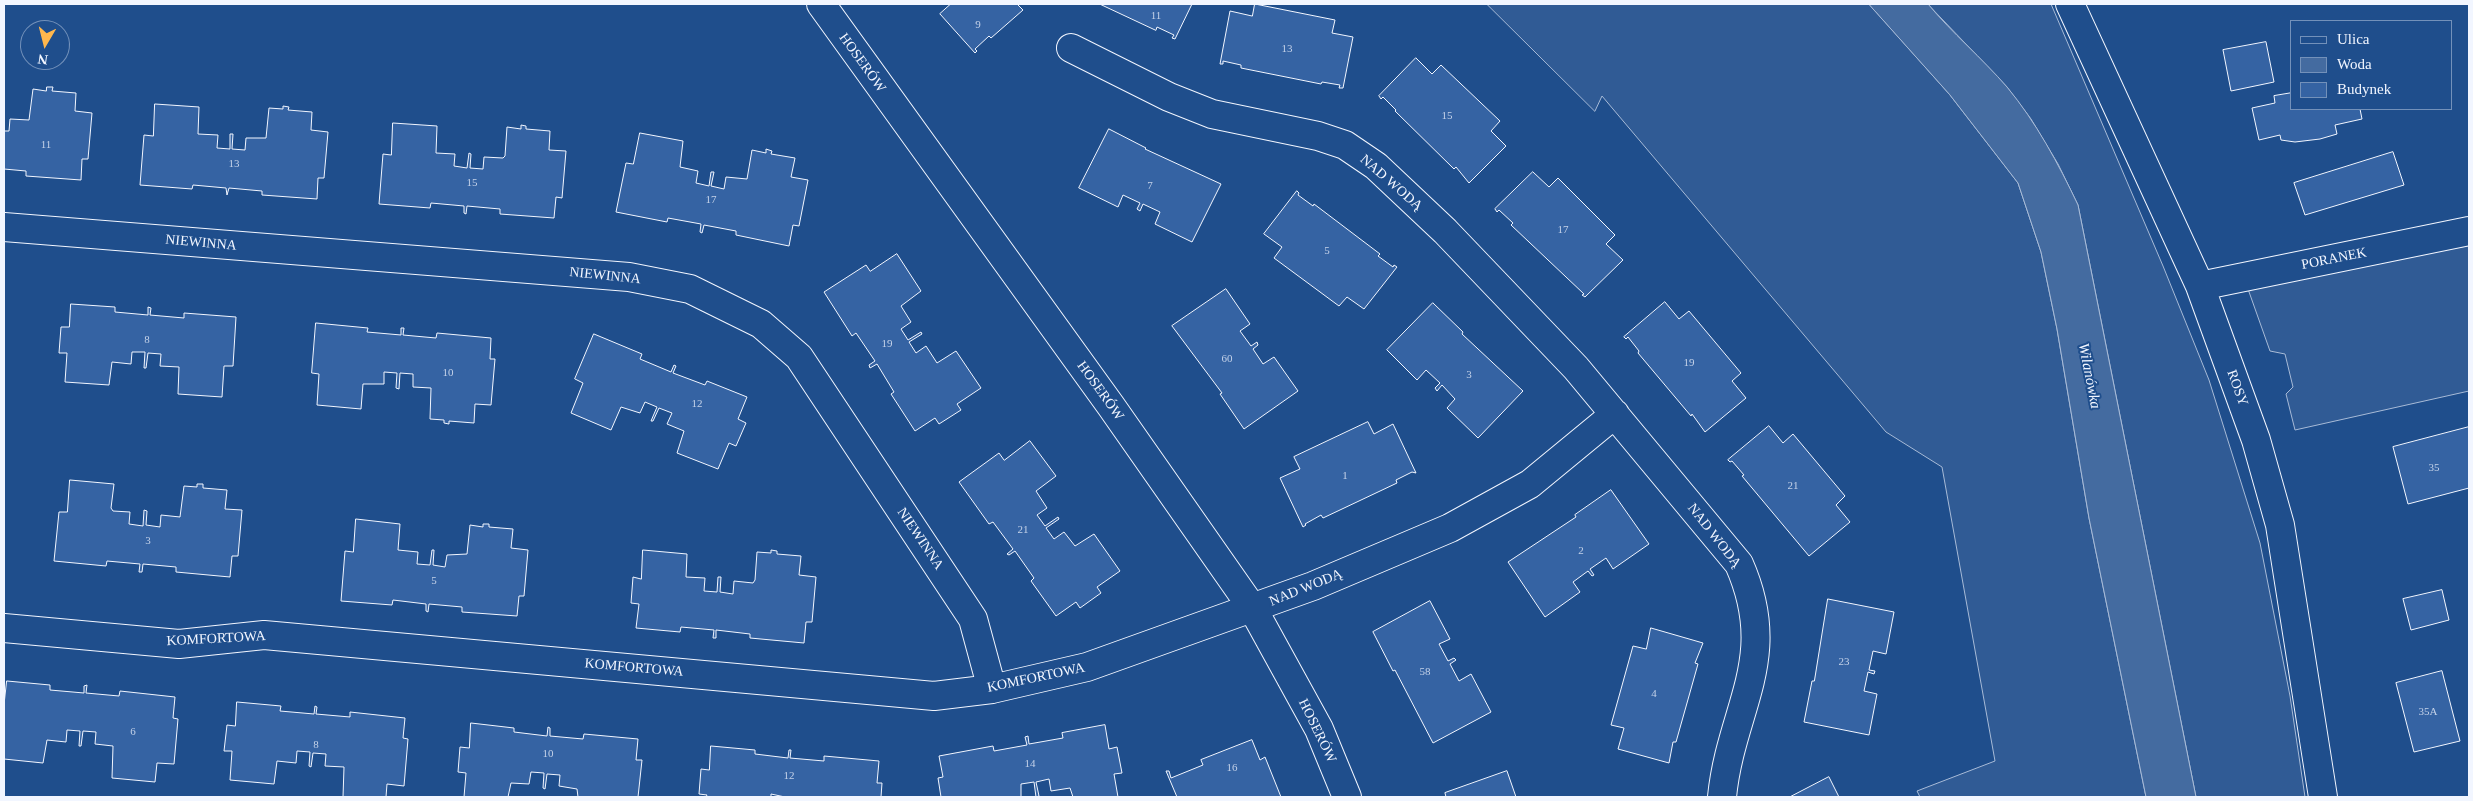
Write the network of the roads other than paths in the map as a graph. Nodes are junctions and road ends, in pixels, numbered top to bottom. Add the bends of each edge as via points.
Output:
1 (821, 4) edge
2 (2070, 4) edge
3 (1070, 48) dead end
4 (4, 227) edge
5 (2469, 231) edge
6 (2200, 286) junction
7 (1615, 414) junction
8 (1253, 609) junction
9 (4, 628) edge
10 (992, 689) junction
11 (1347, 797) edge
12 (1722, 797) edge
13 (2323, 797) edge

1 - 8 street, HOSERÓW
2 - 6 street, ROSY
3 - 7 street, NAD WODĄ via 1169,97 1212,114 1318,136 1353,150 1376,166 1444,231 1576,368
4 - 10 street, NIEWINNA via 629,277 690,289 761,324 799,357 974,619
5 - 6 street, PORANEK
6 - 13 street, ROSY via 2256,440 2280,526
7 - 8 street, NAD WODĄ via 1530,484 1450,528
7 - 12 street, NAD WODĄ via 1740,564 1752,598 1756,655 1729,753
8 - 10 street, KOMFORTOWA via 1087,667
8 - 11 street, HOSERÓW via 1319,729
9 - 10 street, KOMFORTOWA via 179,644 264,635 934,696

